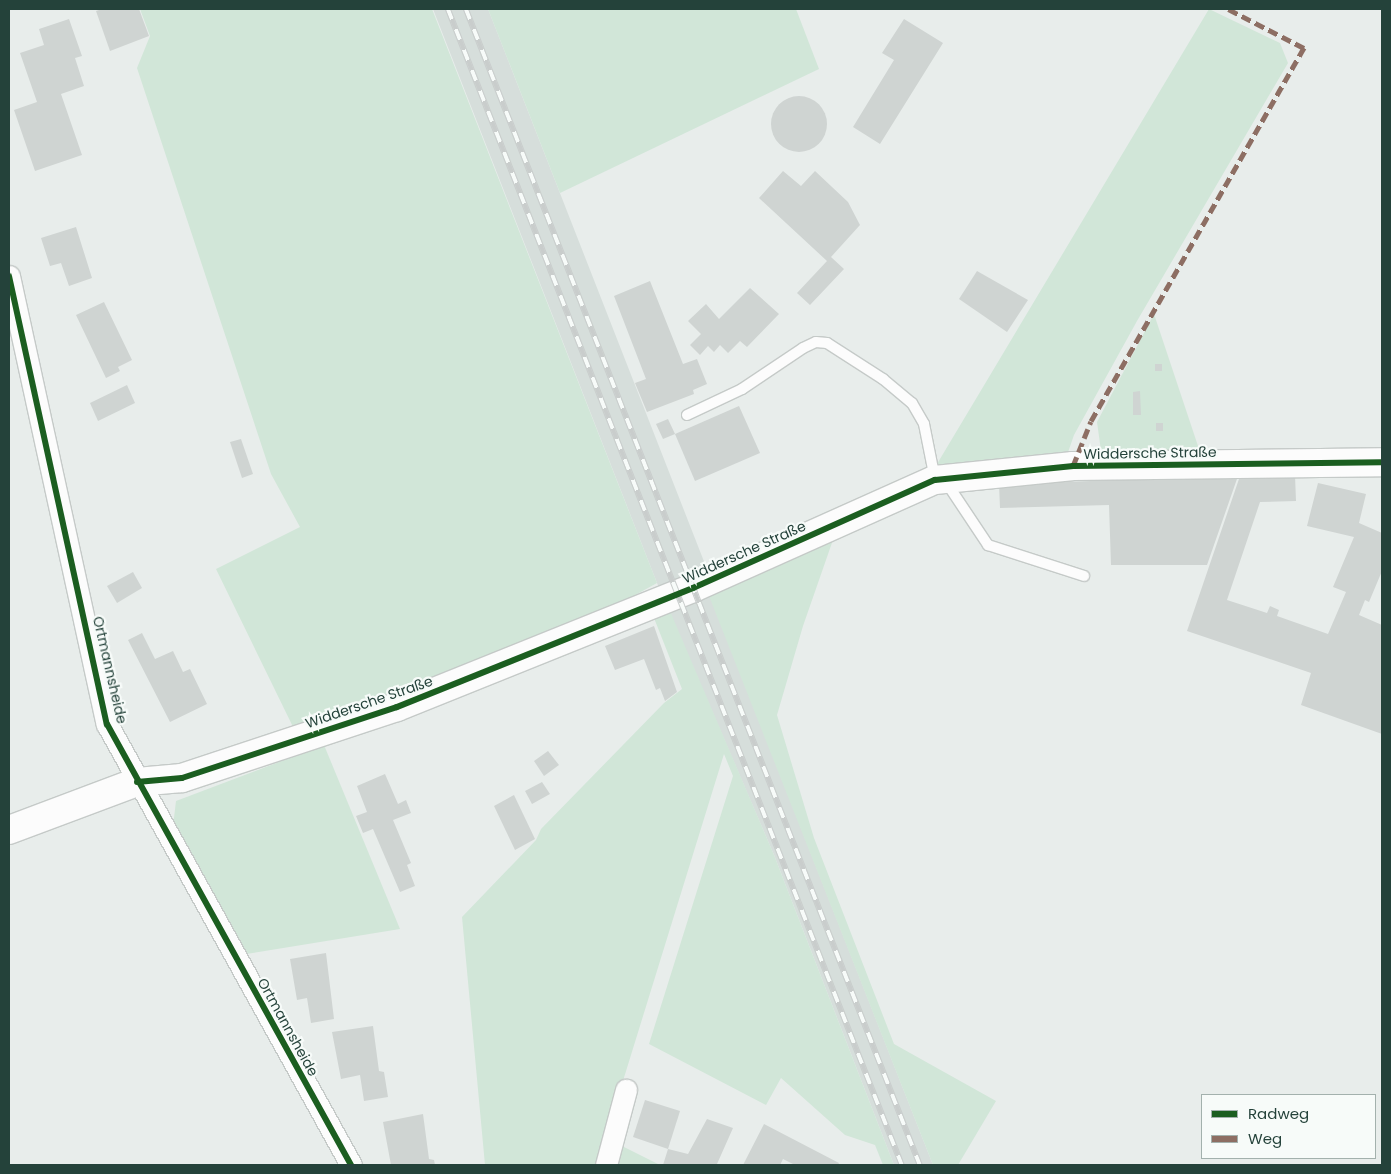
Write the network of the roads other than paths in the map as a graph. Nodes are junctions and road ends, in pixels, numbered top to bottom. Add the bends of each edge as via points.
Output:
1 (9, 276) edge
2 (687, 415) dead end
3 (1382, 462) edge
4 (939, 479) junction
5 (1084, 576) dead end
6 (137, 782) junction
7 (9, 830) edge
8 (626, 1090) dead end
9 (351, 1165) edge
10 (606, 1165) edge

1 - 6 street, Ortmannsheide via 107,724
2 - 4 lane via 742,389 810,345 827,343 883,379 912,403 924,424
3 - 4 street, Widdersche Straße via 1073,466
4 - 5 lane via 988,545
4 - 6 street, Widdersche Straße via 693,588 397,707 182,778
6 - 7 street, Widdersche Straße
6 - 9 street, Ortmannsheide
8 - 10 street

